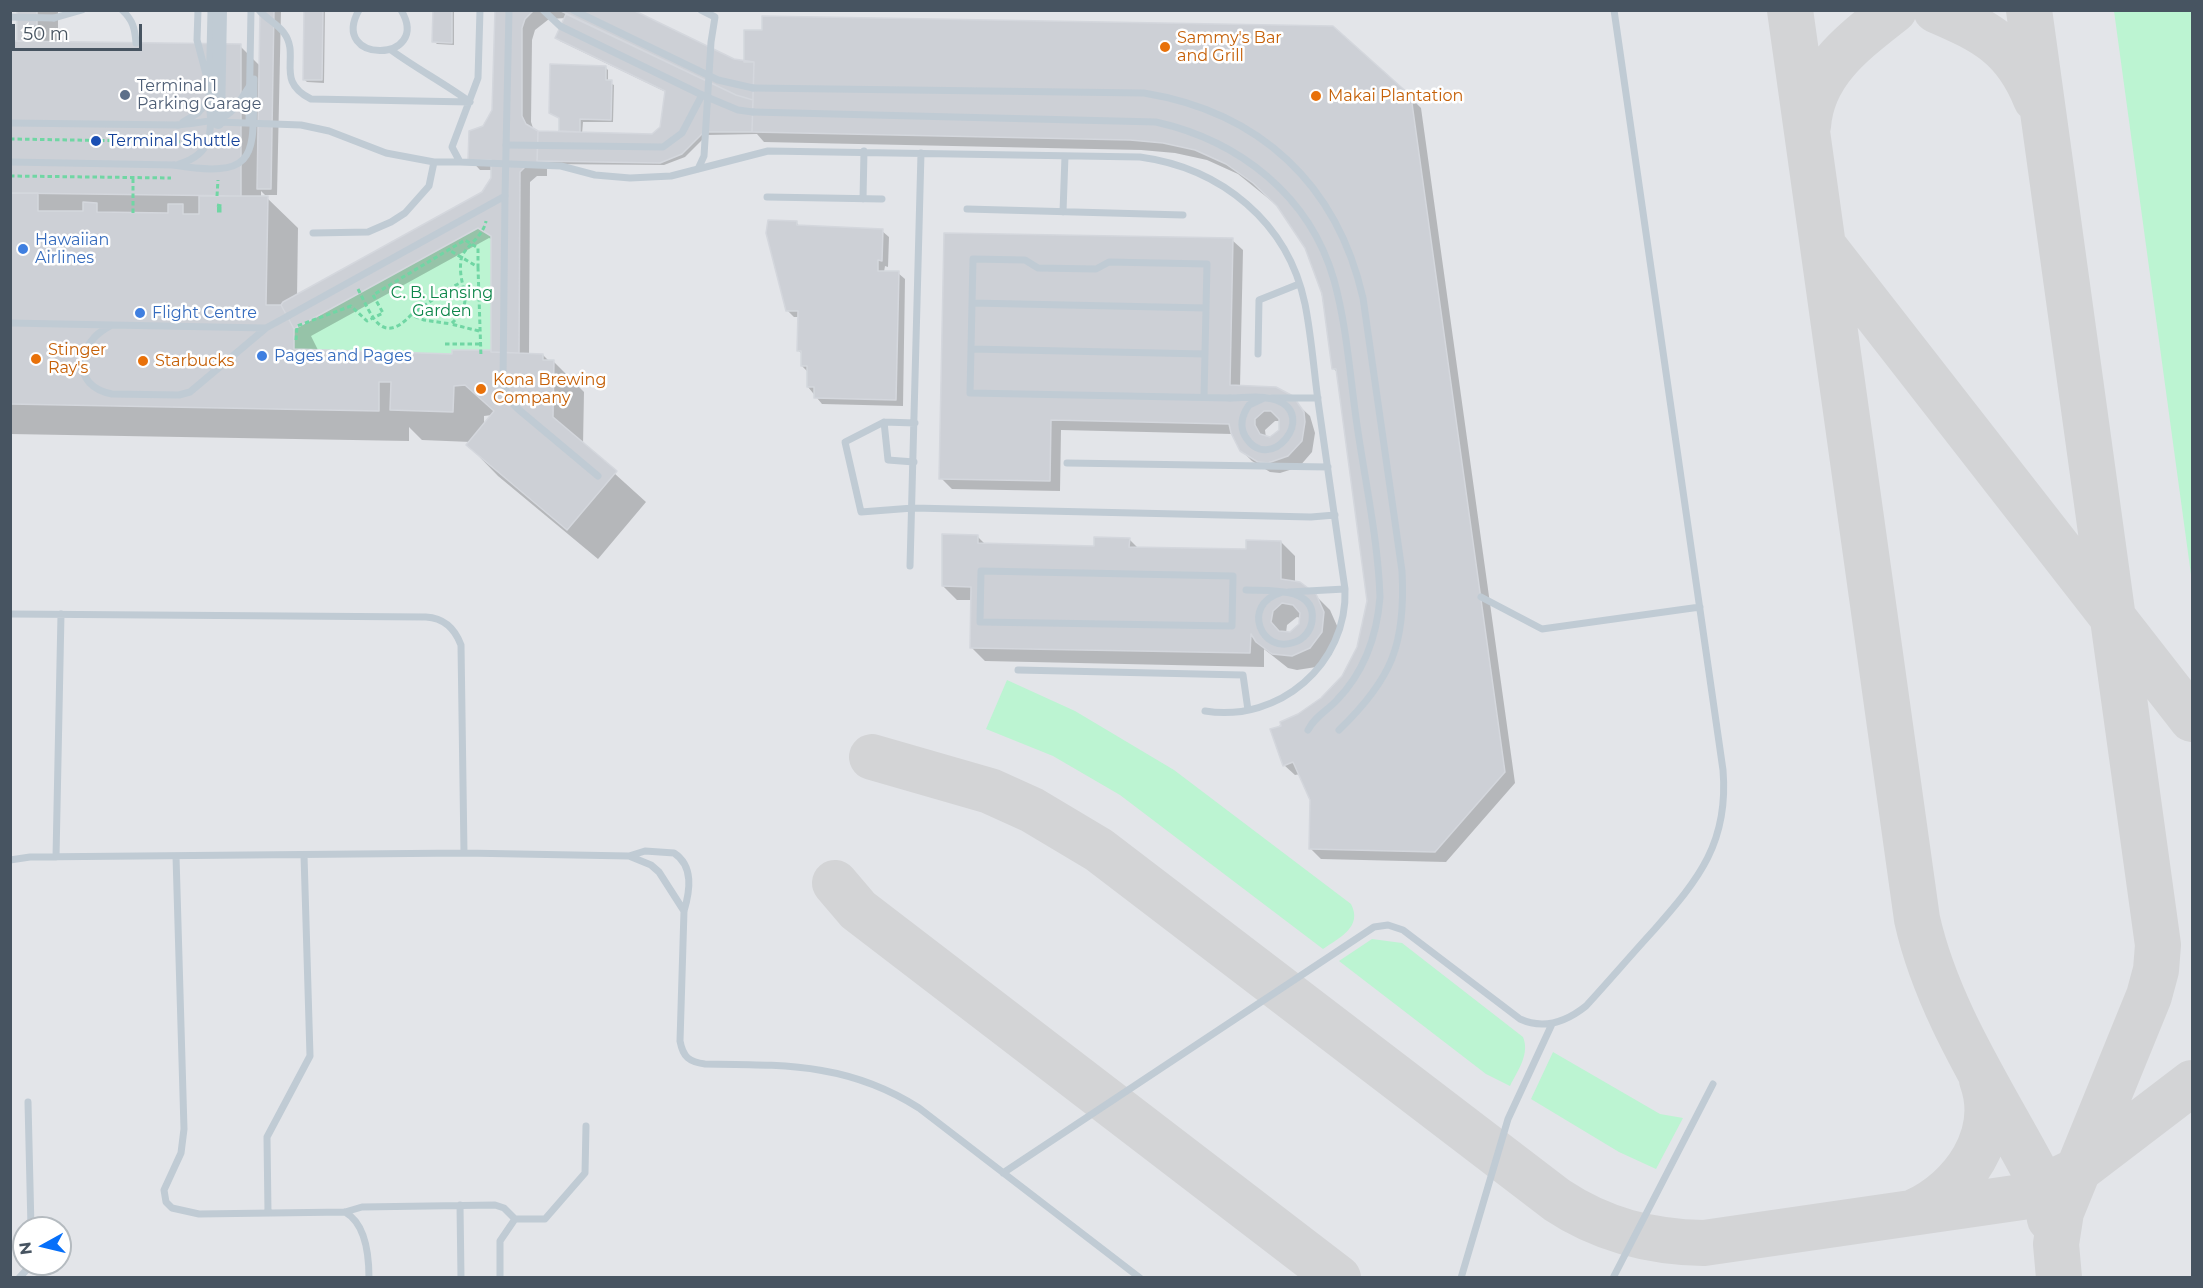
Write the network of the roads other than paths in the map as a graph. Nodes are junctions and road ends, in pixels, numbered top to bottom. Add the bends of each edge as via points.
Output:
1 (82, 10) edge
2 (122, 10) edge
3 (198, 10) edge
4 (211, 10) edge
5 (220, 10) edge
6 (251, 10) edge
7 (257, 10) edge
8 (359, 10) edge
9 (401, 10) edge
10 (480, 10) edge
11 (509, 10) edge
12 (543, 10) edge
13 (573, 10) edge
14 (701, 10) edge
15 (1614, 10) edge
16 (716, 14) edge
17 (10, 17) edge
18 (136, 43) dead end
19 (391, 50) junction
20 (254, 79) junction
21 (209, 82) junction
22 (702, 95) junction
23 (209, 99) junction
24 (470, 102) junction
25 (214, 121) junction
26 (249, 122) junction
27 (10, 123) edge
28 (178, 125) junction
29 (506, 145) junction
30 (864, 151) junction
31 (921, 153) junction
32 (1065, 156) junction
33 (10, 162) edge
34 (434, 162) junction
35 (460, 162) junction
36 (174, 165) junction
37 (134, 168) dead end
38 (189, 168) dead end
39 (698, 169) junction
40 (506, 196) junction
41 (767, 196) dead end
42 (863, 199) junction
43 (882, 199) dead end
44 (967, 209) dead end
45 (1063, 212) junction
46 (1183, 214) dead end
47 (313, 232) dead end
48 (1299, 284) junction
49 (972, 303) junction
50 (1206, 308) junction
51 (10, 323) edge
52 (112, 325) junction
53 (266, 328) junction
54 (971, 349) junction
55 (1205, 354) junction
56 (1258, 354) dead end
57 (1204, 397) junction
58 (1318, 398) junction
59 (884, 422) junction
60 (915, 423) junction
61 (914, 462) junction
62 (1067, 464) dead end
63 (1328, 467) junction
64 (598, 477) dead end
65 (913, 508) junction
66 (1335, 515) junction
67 (910, 566) dead end
68 (1345, 589) junction
69 (1233, 590) junction
70 (1481, 597) dead end
71 (1700, 607) junction
72 (10, 614) edge
73 (61, 614) junction
74 (1018, 670) dead end
75 (1248, 710) junction
76 (1205, 711) dead end
77 (1308, 730) dead end
78 (1339, 730) dead end
79 (464, 853) junction
80 (304, 855) junction
81 (176, 856) junction
82 (629, 856) junction
83 (56, 857) junction
84 (10, 860) edge
85 (684, 911) junction
86 (1552, 1024) junction
87 (1713, 1084) dead end
88 (28, 1102) dead end
89 (586, 1126) dead end
90 (1003, 1173) junction
91 (460, 1205) junction
92 (345, 1212) junction
93 (268, 1213) junction
94 (31, 1216) edge
95 (515, 1219) junction
96 (369, 1278) edge
97 (461, 1278) edge
98 (500, 1278) edge
99 (1140, 1278) edge
100 (1461, 1278) edge
101 (1613, 1278) edge

1 - 17 lane, bridge via 54,18
2 - 18 lane via 136,29
3 - 21 lane via 197,40
4 - 21 lane
5 - 25 street
6 - 26 lane
7 - 20 lane
7 - 24 lane via 285,33 290,79 296,89 311,99
8 - 19 lane via 354,28 360,43 374,52
9 - 19 lane via 406,32
10 - 24 lane via 478,78
11 - 29 lane, bridge
12 - 22 lane via 560,26
13 - 78 lane, bridge via 718,80 753,87 1153,94 1202,107 1237,124 1272,146 1300,172 1334,218 1356,267 1364,298 1402,571 1403,616 1392,661 1370,698
14 - 16 lane
15 - 71 lane
16 - 39 lane via 704,156
19 - 24 lane
20 - 25 lane, bridge via 230,114
20 - 36 lane, bridge via 250,151 243,162 218,170
21 - 23 lane
22 - 29 lane via 682,133 663,147
22 - 77 lane, bridge via 753,112 1156,122 1191,130 1233,150 1270,177 1314,232 1335,283 1380,597 1376,630 1364,663 1345,692 1314,719
23 - 25 lane, bridge
23 - 28 lane, bridge via 207,106
24 - 35 lane via 452,147
25 - 26 lane
25 - 28 lane, bridge
25 - 36 lane, bridge via 205,148 197,156
26 - 34 lane via 302,125 386,153
27 - 28 lane
29 - 40 lane, bridge
30 - 31 lane
30 - 39 lane via 768,151
30 - 42 lane
31 - 32 lane
31 - 60 lane
32 - 45 lane
32 - 48 lane via 1159,159 1198,171 1237,194 1266,223 1289,258
33 - 36 lane
34 - 35 lane
34 - 47 lane via 429,186 405,213 391,222 368,232
35 - 39 lane via 552,165 595,176 630,178 671,176
37 - 38 lane
40 - 53 lane, bridge
40 - 64 lane via 503,382 510,401
41 - 42 lane
42 - 43 lane
44 - 45 lane
45 - 46 lane
48 - 56 lane via 1259,300
48 - 58 lane
49 - 50 lane
49 - 50 lane via 973,259 1025,260 1038,268 1096,269 1109,262 1196,263 1207,264
49 - 54 lane
50 - 55 lane
51 - 52 lane
52 - 53 lane
52 - 53 lane via 93,339 81,358 89,381 103,393 112,394 184,395
54 - 55 lane
54 - 57 lane via 970,393
55 - 57 lane
57 - 58 lane, bridge via 1230,398 1268,398 1277,400 1289,411 1293,425 1282,445 1267,449 1252,444 1243,433 1242,423 1249,405 1264,398
58 - 63 lane
59 - 60 lane
59 - 61 lane via 888,460
59 - 65 lane via 845,442 861,512
60 - 61 lane
61 - 65 lane
62 - 63 lane
63 - 66 lane
65 - 66 lane
65 - 67 lane
66 - 68 lane
68 - 69 lane, bridge via 1280,592 1271,596 1262,605 1259,623 1263,633 1280,644 1301,639 1311,626 1313,618 1307,602 1294,593 1246,590
68 - 75 lane via 1340,633 1318,671 1282,697
69 - 69 lane via 1232,626 980,622 981,571 1233,576
70 - 71 lane via 1542,629
71 - 86 lane via 1724,791 1716,840 1687,893 1586,1006
72 - 73 lane
73 - 79 lane via 426,616 440,620 454,630 461,645
73 - 83 lane
74 - 75 lane via 1243,675
75 - 76 lane via 1225,714
79 - 80 lane
79 - 82 lane
80 - 81 lane
80 - 93 lane via 310,1056 267,1137
81 - 83 lane
81 - 93 lane via 184,1144 166,1182 164,1196 180,1212
82 - 85 lane via 660,872
82 - 85 lane via 645,851 681,857 689,874
83 - 84 lane
85 - 90 lane via 680,1041 684,1056 705,1064 808,1066 853,1076 919,1108
86 - 90 lane via 1532,1024 1520,1019 1403,930 1388,925 1374,927
86 - 100 lane via 1508,1119
87 - 101 lane
88 - 94 lane
89 - 95 lane via 585,1173 545,1219
90 - 99 lane
91 - 92 lane via 362,1207
91 - 95 lane via 500,1206
91 - 97 lane
92 - 93 lane
92 - 96 lane via 360,1225
95 - 98 lane via 500,1241

